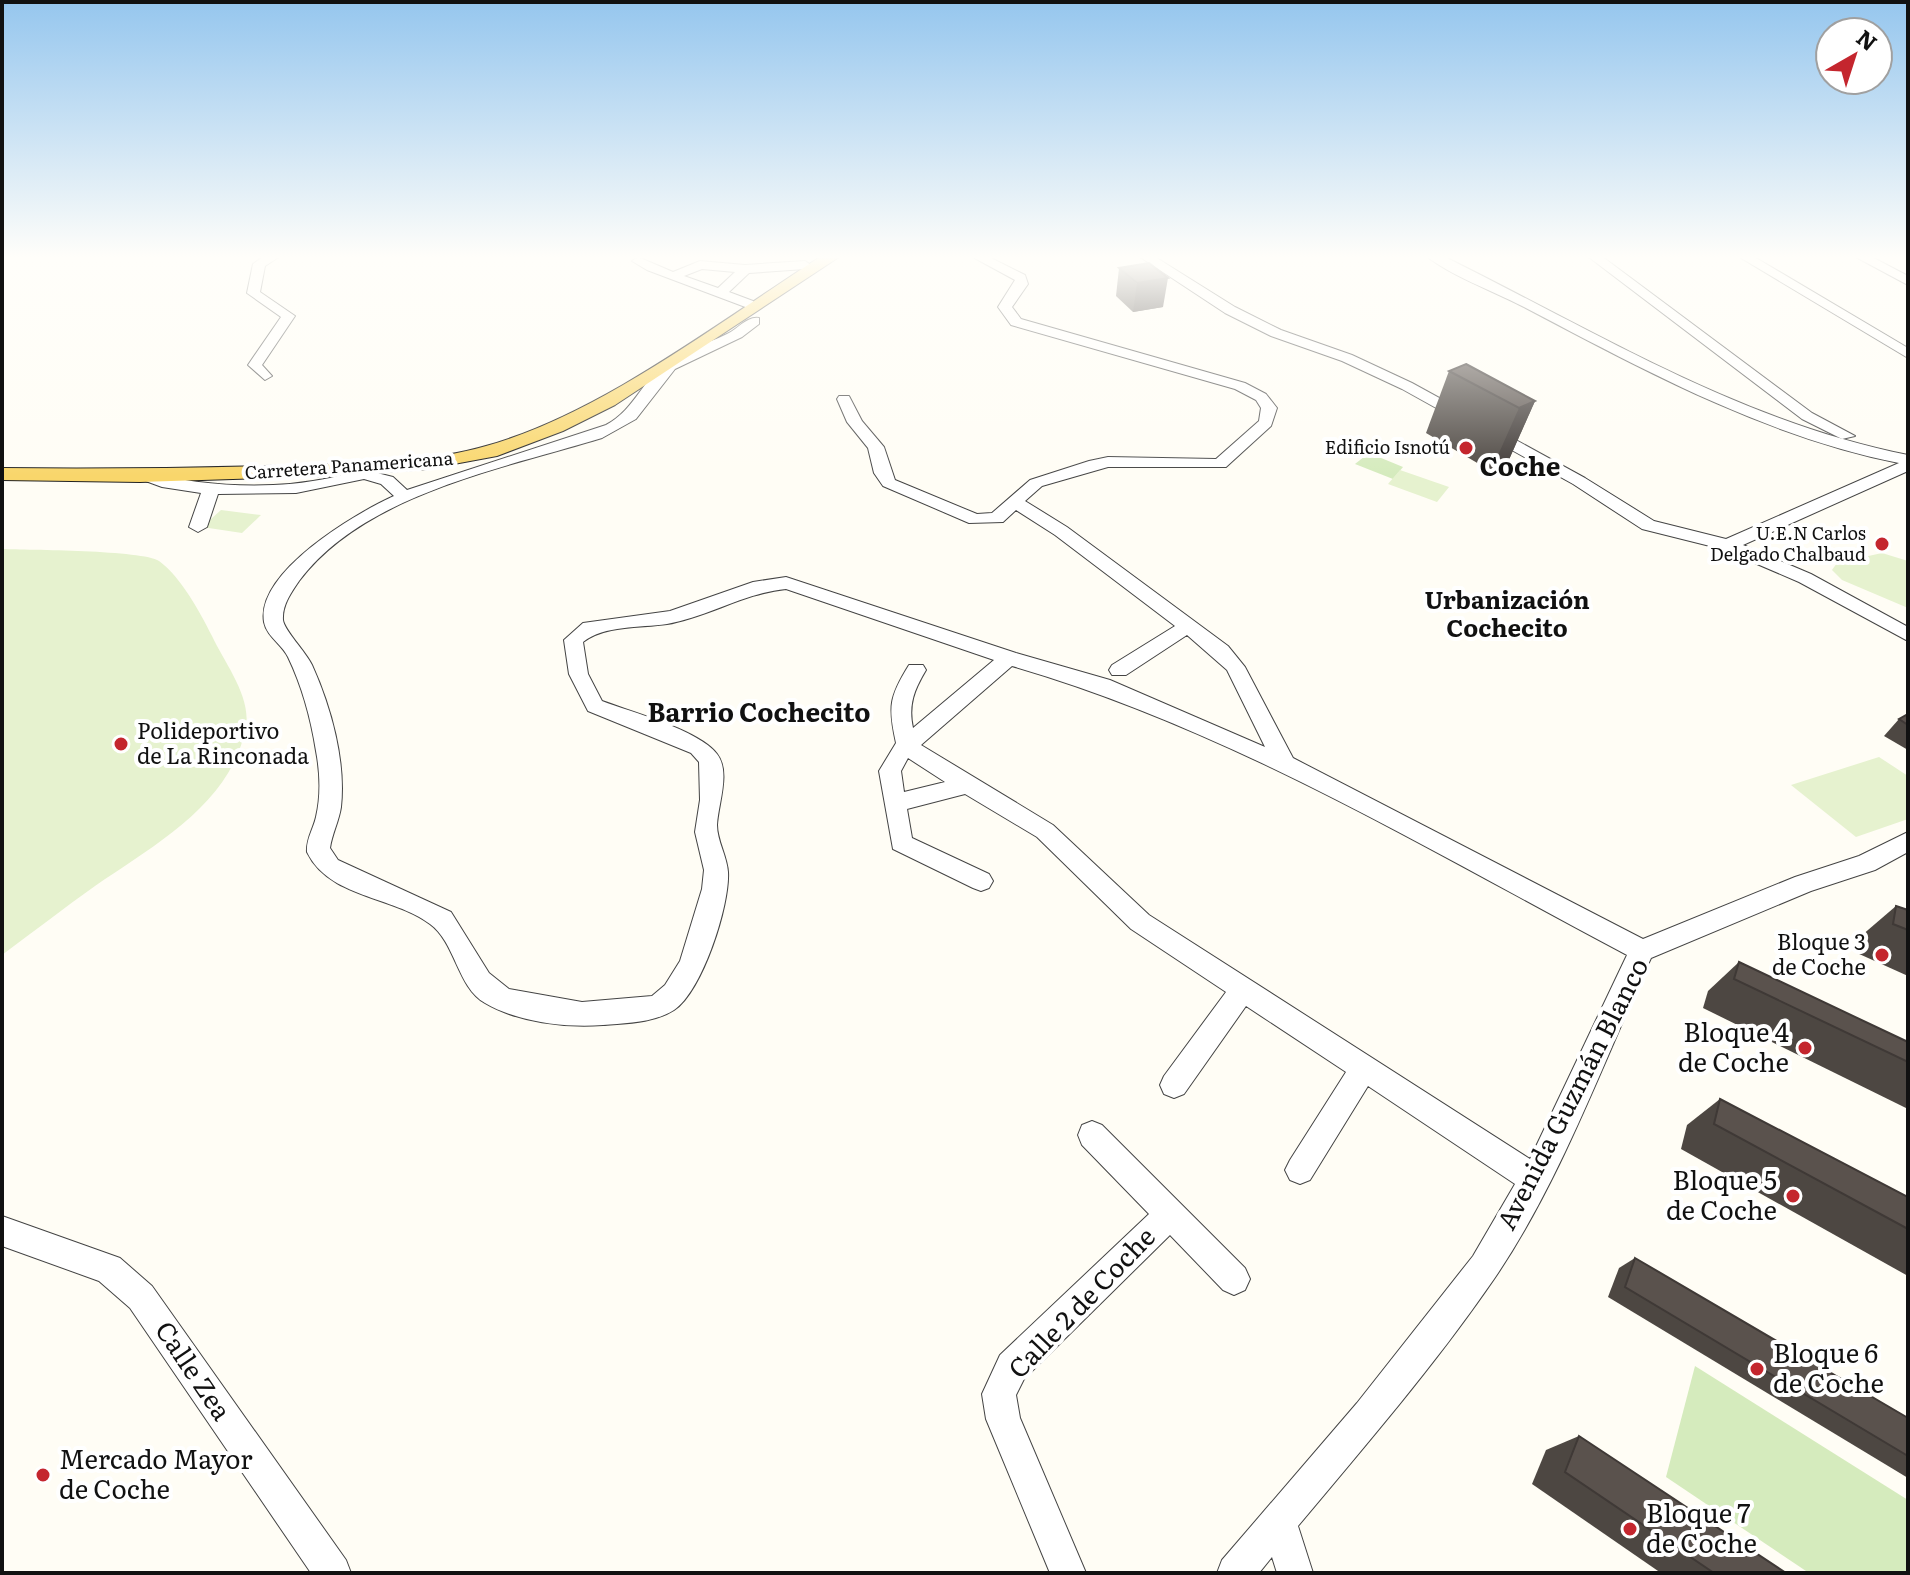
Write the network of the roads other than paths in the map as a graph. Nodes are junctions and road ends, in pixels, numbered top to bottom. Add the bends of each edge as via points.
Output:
1 (283, 328) edge
2 (722, 328) edge
3 (728, 328) edge
4 (746, 328) edge
5 (1039, 328) edge
6 (1267, 328) edge
7 (1576, 328) edge
8 (1690, 328) edge
9 (1865, 328) edge
10 (713, 339) junction
11 (1908, 354) edge
12 (265, 376) dead end
13 (844, 399) dead end
14 (1793, 405) junction
15 (1755, 415) junction
16 (1908, 461) edge
17 (2, 467) edge
18 (371, 471) junction
19 (2, 474) edge
20 (140, 476) junction
21 (211, 489) junction
22 (404, 496) junction
23 (1016, 503) junction
24 (198, 527) dead end
25 (1728, 545) junction
26 (1190, 625) junction
27 (1908, 635) edge
28 (1009, 658) junction
29 (916, 670) dead end
30 (1119, 670) dead end
31 (907, 745) junction
32 (1285, 764) junction
33 (967, 785) junction
34 (896, 803) junction
35 (1908, 841) edge
36 (981, 881) dead end
37 (1642, 951) junction
38 (1242, 991) junction
39 (1363, 1070) junction
40 (1174, 1085) dead end
41 (1092, 1135) dead end
42 (1300, 1170) dead end
43 (1534, 1179) junction
44 (1170, 1214) junction
45 (2, 1231) edge
46 (1234, 1279) dead end
47 (1280, 1524) junction
48 (333, 1573) edge
49 (1068, 1573) edge
50 (1235, 1573) edge
51 (1295, 1573) edge

1 - 12 street via 255,365
2 - 17 main road, Carretera Panamericana via 578,405 468,448 350,462
3 - 10 main road, Carretera Panamericana
4 - 10 street
5 - 23 street via 1240,386 1269,408 1266,423 1220,464 1108,462 1036,483
6 - 25 street via 1407,386 1648,525
7 - 15 street
8 - 14 street
9 - 11 street
10 - 18 main road, Carretera Panamericana via 608,401 526,440 468,457
10 - 22 street via 657,377 619,424
13 - 23 street via 876,447 884,477 897,488 975,519 997,518
14 - 15 street
14 - 16 street via 1855,440
15 - 16 street via 1845,447
16 - 25 street
18 - 20 main road, Carretera Panamericana
18 - 21 street via 309,486
18 - 22 street
19 - 20 main road, Carretera Panamericana
20 - 21 street via 160,485
21 - 24 street
22 - 28 street via 334,536 291,579 275,607 273,622 292,644 308,677 328,750 329,806 318,854 329,867 407,898 440,918 468,954 483,987 517,1003 593,1015 664,1003 676,993 698,945 717,873 706,826 710,760 699,748 595,706 572,649 581,632 602,623 670,617 759,586 786,583
23 - 26 street
25 - 27 street via 1805,578
26 - 30 street
26 - 32 street via 1235,667
28 - 31 street
28 - 32 street via 1103,685
29 - 31 street via 899,711
31 - 33 street
31 - 34 street via 890,771
32 - 37 street
33 - 34 street
33 - 38 street via 1045,831 1140,922
34 - 36 street via 904,846
35 - 37 street, Avenida Guzmán Blanco via 1867,863
37 - 43 street, Avenida Guzmán Blanco
38 - 39 street
38 - 40 street
39 - 42 street
39 - 43 street
41 - 44 street
43 - 47 street, Avenida Guzmán Blanco via 1484,1267
44 - 46 street
44 - 49 street, Calle 2 de Coche via 1012,1367 999,1394 1003,1419
45 - 48 street, Calle Zea via 109,1269 141,1297
47 - 50 street, Avenida Guzmán Blanco
47 - 51 street

